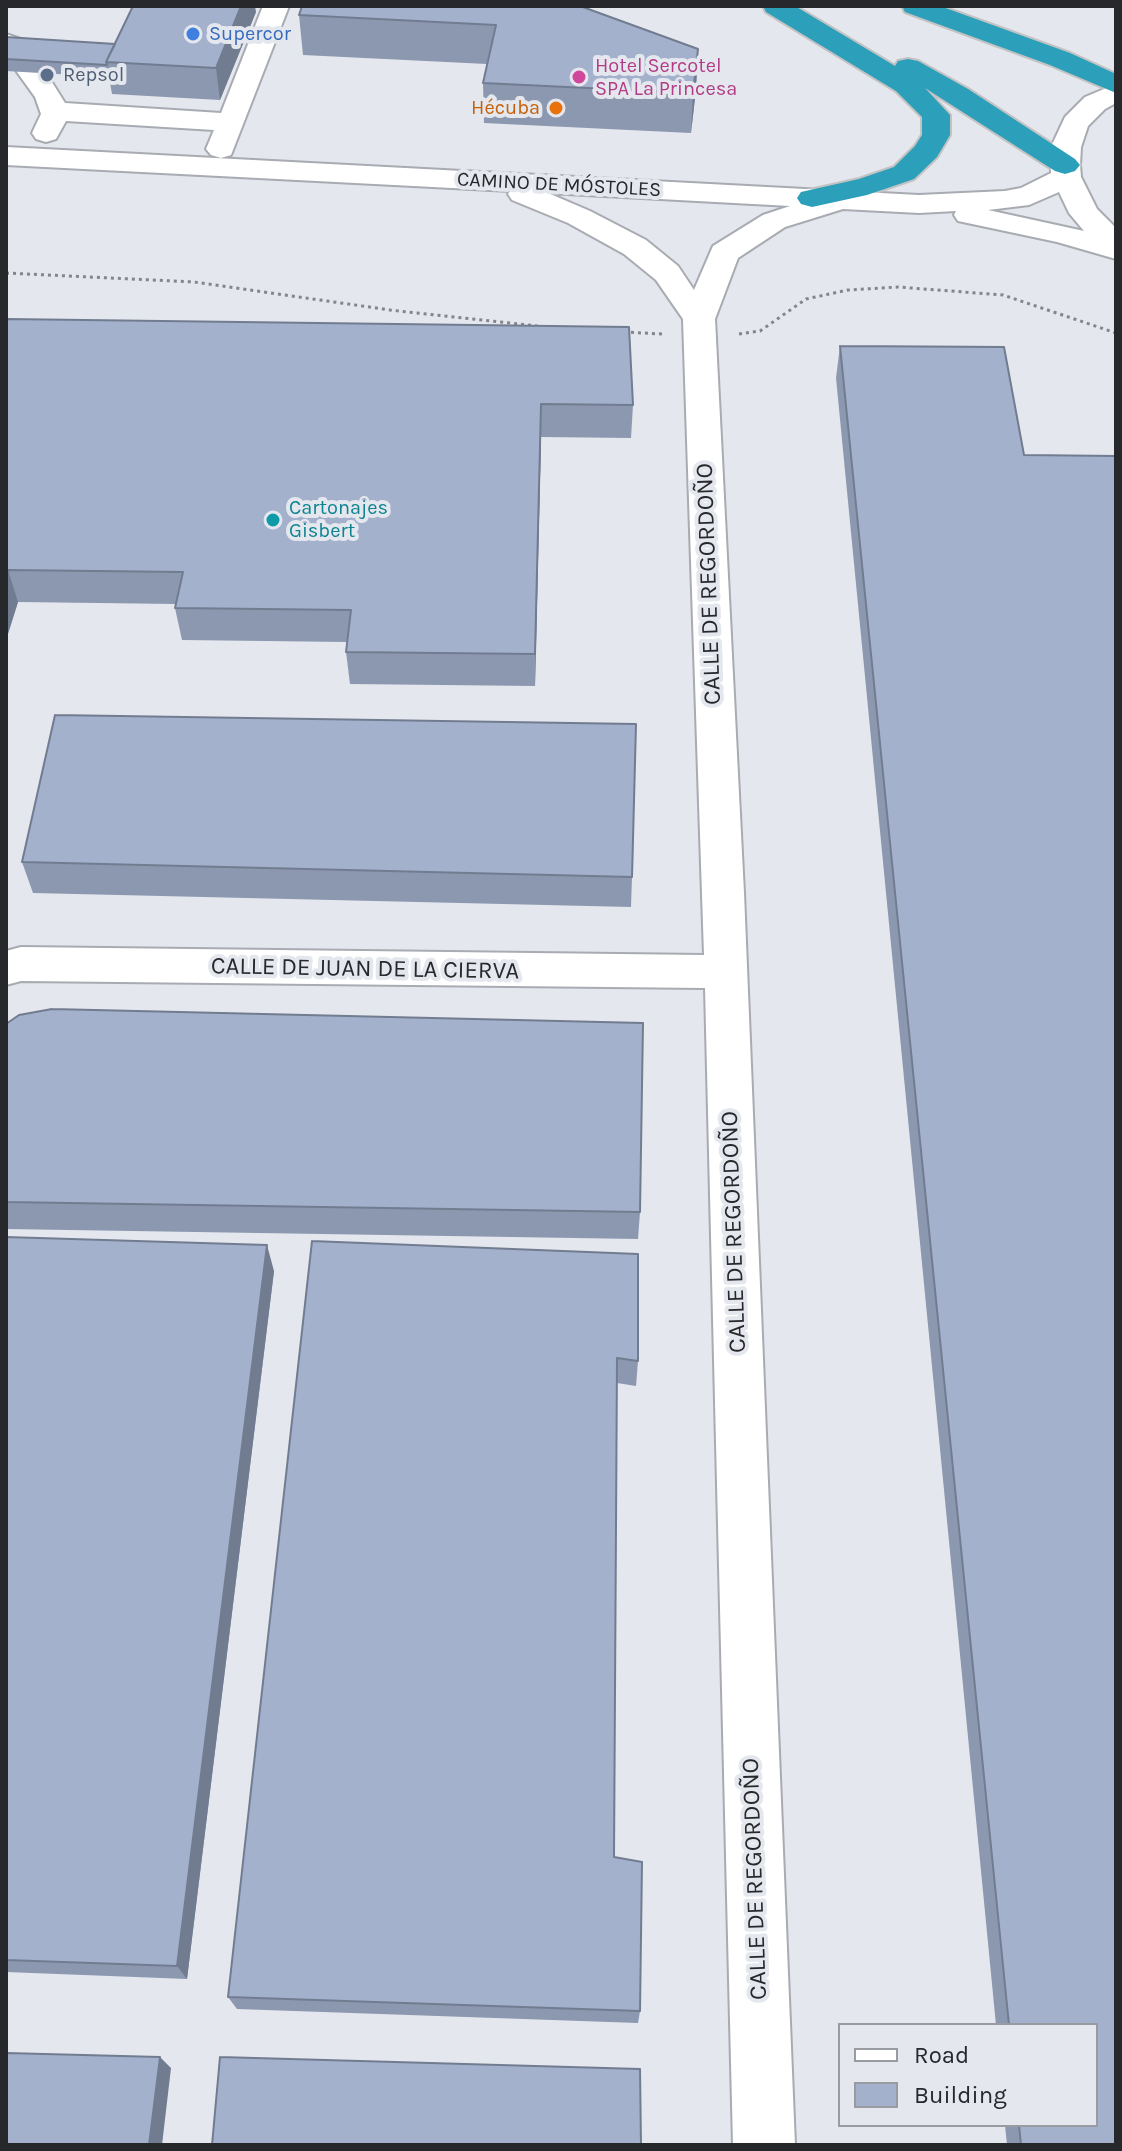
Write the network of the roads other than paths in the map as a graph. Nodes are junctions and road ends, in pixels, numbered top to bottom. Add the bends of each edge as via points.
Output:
1 (276, 6) edge
2 (776, 6) edge
3 (788, 6) edge
4 (915, 6) edge
5 (982, 6) edge
6 (6, 42) edge
7 (1068, 48) junction
8 (1116, 85) edge
9 (1116, 92) edge
10 (53, 108) junction
11 (232, 122) junction
12 (20, 154) edge
13 (214, 166) junction
14 (1066, 171) junction
15 (489, 182) junction
16 (826, 199) junction
17 (919, 204) junction
18 (1116, 248) edge
19 (699, 328) junction
20 (6, 968) edge
21 (725, 972) junction
22 (764, 2145) edge

1 - 11 street
2 - 16 highway via 906,85 936,115 936,135 904,173
3 - 14 highway via 958,95
4 - 7 highway
5 - 7 highway
6 - 10 street via 25,50 31,72
7 - 8 highway
9 - 14 street via 1075,123 1066,147
10 - 11 street
10 - 12 street via 43,138
11 - 13 street
12 - 13 street, CAMINO DE MÓSTOLES
13 - 15 street, CAMINO DE MÓSTOLES
14 - 17 street, CAMINO DE MÓSTOLES via 1029,196
14 - 18 street via 1084,213
15 - 16 street, CAMINO DE MÓSTOLES
15 - 19 street via 579,217 635,247 667,273
16 - 17 street, CAMINO DE MÓSTOLES
16 - 19 street via 774,221 724,253
17 - 18 street
19 - 21 street, CALLE DE REGORDOÑO
20 - 21 street, CALLE DE JUAN DE LA CIERVA via 21,964
21 - 22 street, CALLE DE REGORDOÑO

